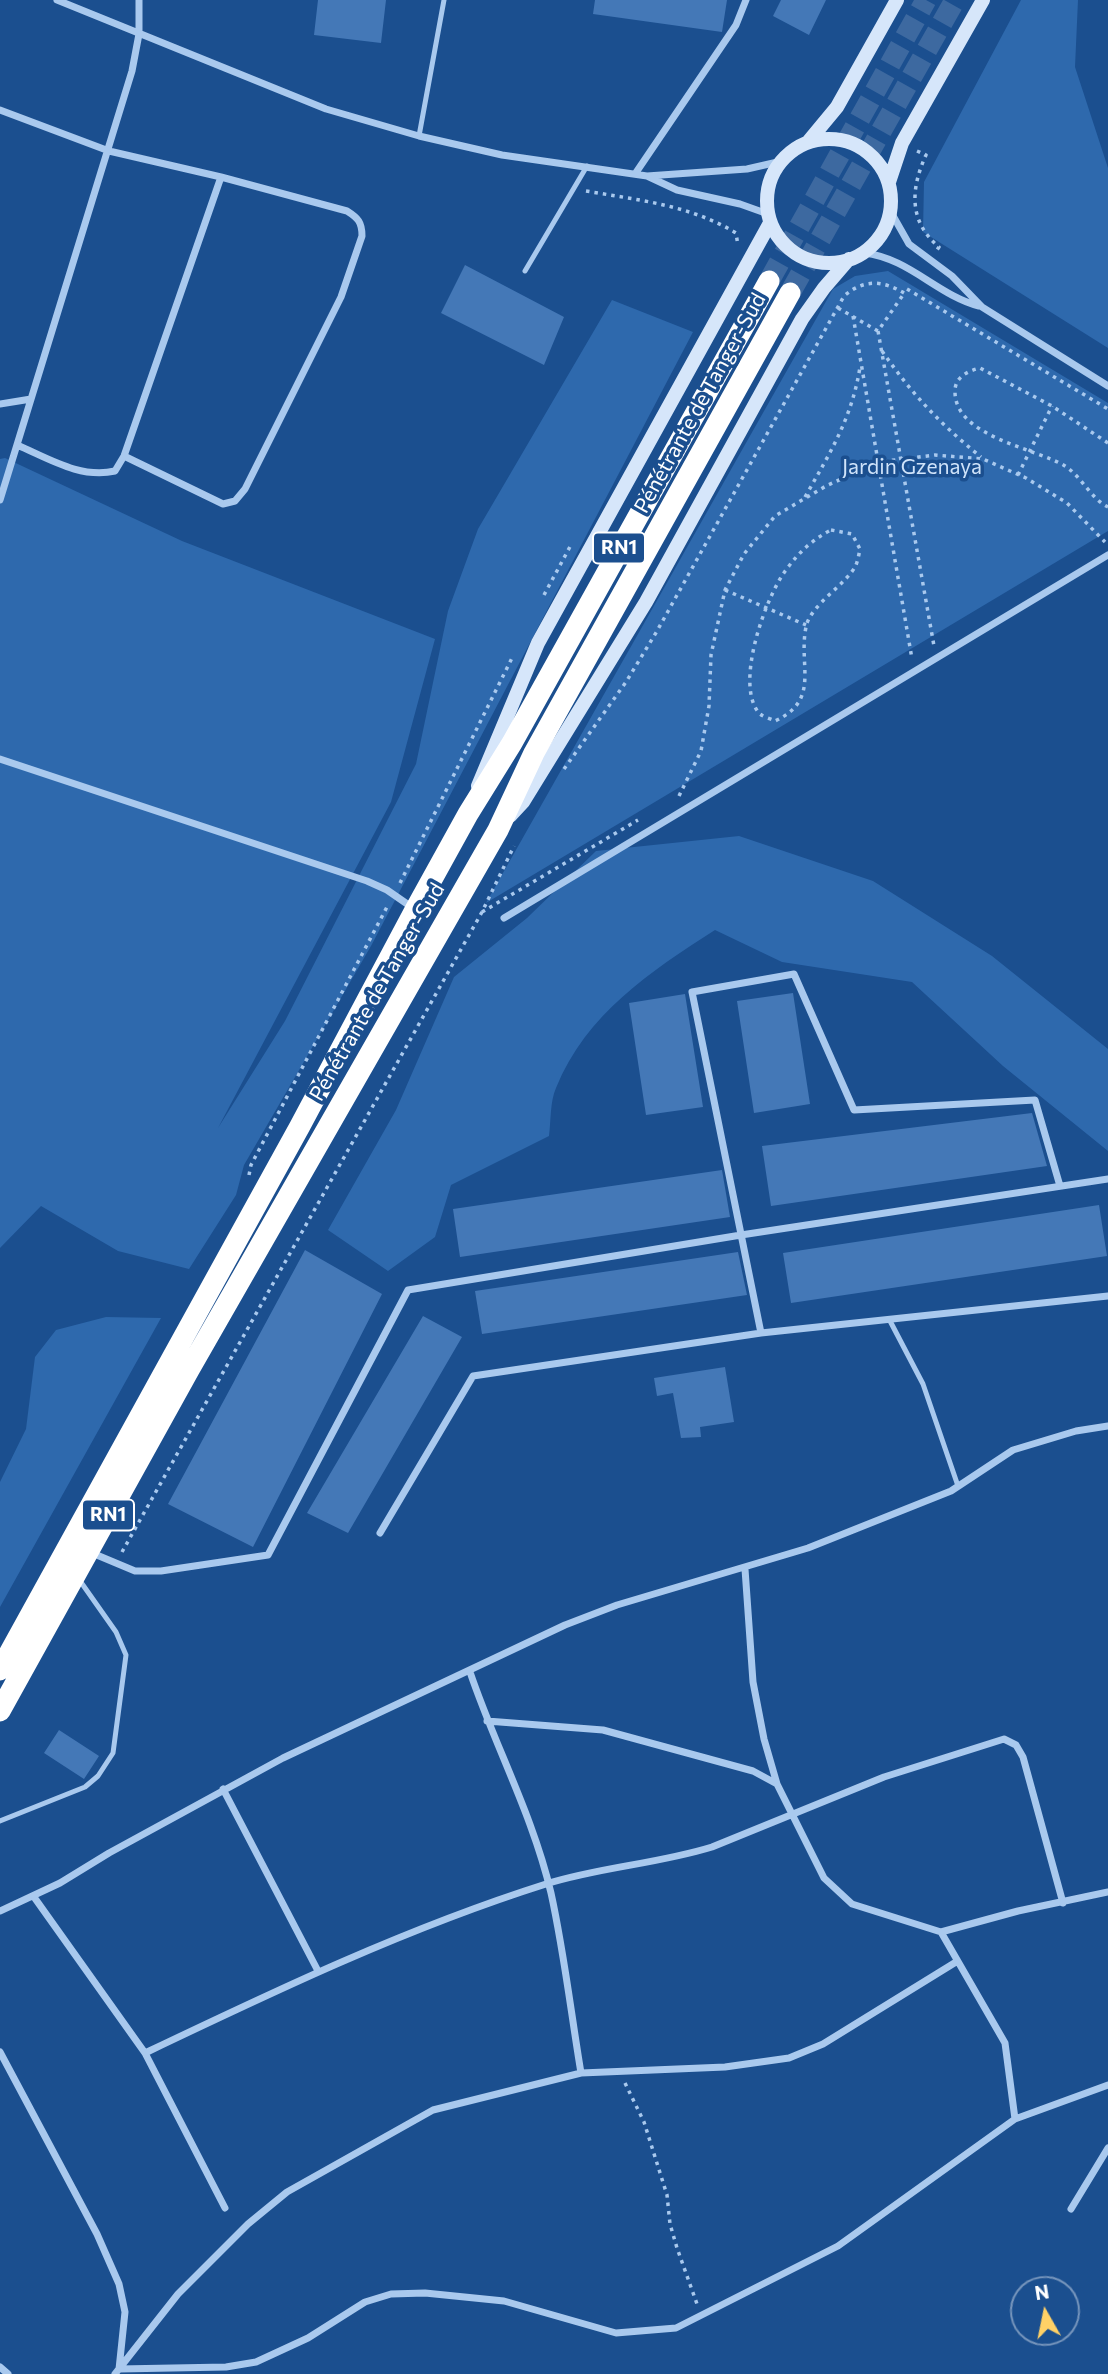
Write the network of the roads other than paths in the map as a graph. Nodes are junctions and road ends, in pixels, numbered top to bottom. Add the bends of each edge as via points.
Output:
1 (57, 0) edge
2 (139, 0) edge
3 (444, 0) edge
4 (746, 0) edge
5 (897, 0) edge
6 (983, 0) edge
7 (139, 34) junction
8 (0, 110) edge
9 (419, 136) junction
10 (808, 142) junction
11 (109, 151) junction
12 (782, 161) junction
13 (587, 166) junction
14 (635, 174) junction
15 (647, 176) junction
16 (220, 177) junction
17 (889, 182) junction
18 (892, 214) junction
19 (769, 218) junction
20 (864, 253) junction
21 (849, 259) junction
22 (525, 271) dead end
23 (769, 281) tunnel mouth
24 (790, 293) tunnel mouth
25 (982, 307) junction
26 (1108, 386) edge
27 (31, 399) junction
28 (0, 404) edge
29 (17, 445) junction
30 (124, 456) junction
31 (0, 500) edge
32 (1108, 555) edge
33 (0, 759) edge
34 (468, 814) junction
35 (508, 833) junction
36 (415, 910) junction
37 (504, 918) dead end
38 (1108, 1179) edge
39 (1060, 1186) junction
40 (741, 1235) junction
41 (1108, 1296) edge
42 (889, 1320) junction
43 (761, 1333) junction
44 (1108, 1426) edge
45 (958, 1486) junction
46 (380, 1533) dead end
47 (88, 1552) junction
48 (745, 1569) junction
49 (76, 1575) junction
50 (0, 1670) edge
51 (470, 1672) junction
52 (0, 1711) edge
53 (487, 1721) junction
54 (777, 1784) junction
55 (223, 1789) junction
56 (792, 1816) junction
57 (0, 1821) edge
58 (548, 1883) junction
59 (1108, 1892) edge
60 (34, 1898) junction
61 (1063, 1903) junction
62 (0, 1911) edge
63 (941, 1932) junction
64 (956, 1962) junction
65 (318, 1971) junction
66 (0, 2052) edge
67 (145, 2053) junction
68 (581, 2073) junction
69 (1108, 2085) edge
70 (1015, 2119) junction
71 (1108, 2148) edge
72 (225, 2208) dead end
73 (1071, 2209) dead end
74 (0, 2367) edge
75 (117, 2372) edge
76 (8, 2374) edge

1 - 7 street
2 - 7 street
3 - 9 lane
4 - 14 street via 736,25
5 - 10 street via 837,107
6 - 17 street via 902,143
7 - 9 street via 326,109
7 - 11 street
8 - 11 street
9 - 13 street via 502,155
10 - 12 street
10 - 17 street via 848,141 880,164
11 - 16 street
11 - 27 street
12 - 15 street via 747,169
12 - 19 street via 768,187
13 - 14 street
13 - 22 lane
14 - 15 street
15 - 19 street via 677,190 740,204
16 - 30 street
16 - 30 street via 346,211 358,218 362,236 341,297 235,502 223,504
17 - 18 street
18 - 20 street via 877,243
18 - 25 street via 909,244 952,276
19 - 21 street via 781,243 806,260 835,263
19 - 34 street via 538,643
20 - 21 street
20 - 25 street via 897,261 948,294
21 - 35 street via 802,319 616,653
23 - 34 highway, Pénétrante de Tanger-Sud / RN1 via 526,719
24 - 35 highway, Pénétrante de Tanger-Sud / RN1 via 534,753
25 - 26 street
27 - 28 street
27 - 29 street
29 - 30 street via 82,473 98,475 115,471
29 - 31 street
32 - 37 street
33 - 36 street via 367,881
34 - 36 highway, Pénétrante de Tanger-Sud / RN1
35 - 47 highway, Pénétrante de Tanger-Sud / RN1 via 274,1222
36 - 50 highway, Pénétrante de Tanger-Sud / RN1
38 - 39 street
39 - 40 street
39 - 40 street via 1035,1100 854,1110 794,974 691,992
40 - 43 street
40 - 47 street via 408,1290 268,1555 135,1571
41 - 42 street
42 - 43 street
42 - 45 lane via 923,1384
43 - 46 street via 473,1376
44 - 45 street via 1013,1450
45 - 48 street via 876,1523
47 - 49 highway, Pénétrante de Tanger-Sud / RN1
48 - 51 street via 617,1605
48 - 54 street via 753,1682
49 - 52 highway, Pénétrante de Tanger-Sud / RN1
49 - 57 lane via 116,1632 126,1655 113,1753 99,1776 85,1787
51 - 53 street
51 - 55 street
53 - 54 street via 603,1730 723,1760
53 - 58 street
54 - 56 street
55 - 60 street
55 - 65 street
56 - 58 street via 690,1854
56 - 61 street via 884,1777 995,1740 1010,1741 1023,1757
56 - 63 street via 824,1878 852,1904
58 - 65 street via 450,1915
58 - 68 street
59 - 61 street
60 - 62 street
60 - 67 street
61 - 63 street
63 - 64 street
64 - 68 street via 822,2044 789,2058 760,2064
64 - 70 street via 1005,2043
65 - 67 street
66 - 75 street via 97,2234 118,2284 125,2312
67 - 72 street
68 - 75 street via 433,2110 287,2192 212,2257
69 - 70 street
70 - 75 street via 838,2246 676,2328 616,2333 504,2301 391,2294 365,2302 308,2338 257,2362
71 - 73 street
74 - 76 street

